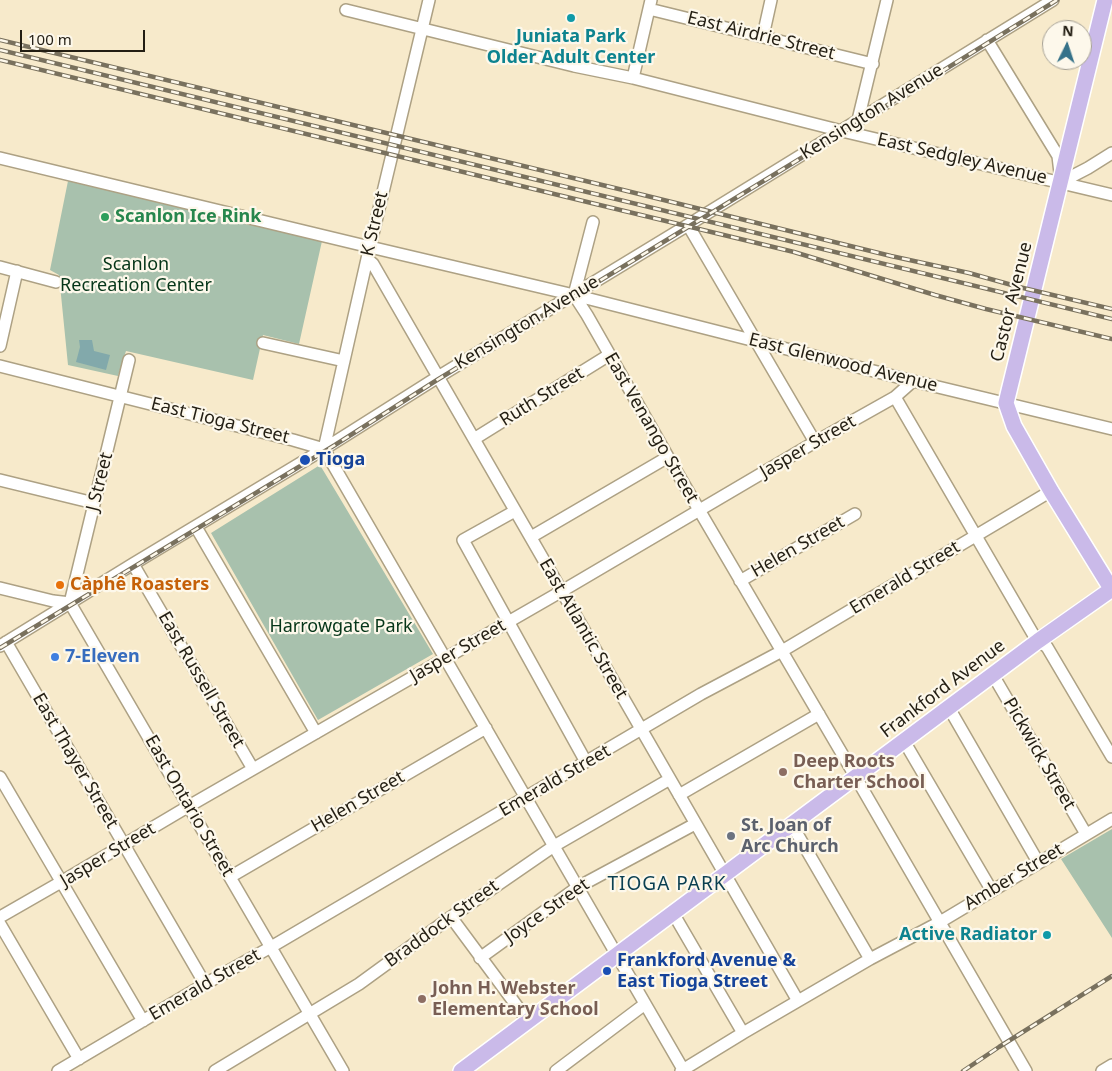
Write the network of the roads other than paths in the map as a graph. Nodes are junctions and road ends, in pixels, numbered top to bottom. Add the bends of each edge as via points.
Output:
1 (429, 0) edge
2 (771, 0) edge
3 (874, 0) edge
4 (1054, 0) edge
5 (1105, 0) edge
6 (887, 2) edge
7 (650, 4) edge
8 (346, 10) dead end
9 (422, 29) junction
10 (763, 36) junction
11 (987, 40) junction
12 (873, 64) junction
13 (633, 78) junction
14 (858, 120) junction
15 (842, 131) junction
16 (1112, 153) edge
17 (0, 158) edge
18 (1061, 182) junction
19 (1112, 194) edge
20 (593, 222) dead end
21 (688, 225) junction
22 (370, 247) junction
23 (367, 259) junction
24 (0, 267) edge
25 (17, 271) junction
26 (56, 282) dead end
27 (574, 295) junction
28 (756, 342) junction
29 (263, 343) dead end
30 (0, 346) edge
31 (609, 355) junction
32 (129, 360) dead end
33 (344, 361) junction
34 (0, 366) edge
35 (438, 378) junction
36 (913, 382) junction
37 (121, 396) junction
38 (894, 397) junction
39 (1006, 403) junction
40 (1112, 429) edge
41 (474, 439) junction
42 (815, 442) junction
43 (324, 449) junction
44 (668, 457) junction
45 (0, 480) edge
46 (1051, 491) junction
47 (94, 503) junction
48 (516, 511) junction
49 (699, 511) junction
50 (855, 514) dead end
51 (196, 527) junction
52 (975, 536) junction
53 (531, 537) junction
54 (133, 564) junction
55 (740, 581) junction
56 (0, 588) edge
57 (1112, 589) edge
58 (562, 591) junction
59 (70, 604) junction
60 (508, 622) junction
61 (1038, 641) junction
62 (3, 644) edge
63 (782, 651) junction
64 (446, 658) junction
65 (993, 675) junction
66 (949, 708) junction
67 (819, 714) junction
68 (486, 728) junction
69 (642, 730) junction
70 (316, 732) junction
71 (904, 741) junction
72 (1112, 757) edge
73 (586, 762) junction
74 (253, 770) junction
75 (0, 776) edge
76 (855, 777) junction
77 (670, 779) junction
78 (679, 795) junction
79 (526, 798) junction
80 (189, 806) junction
81 (1112, 818) edge
82 (696, 824) junction
83 (792, 825) junction
84 (1086, 834) junction
85 (124, 845) junction
86 (554, 846) junction
87 (1038, 862) junction
88 (724, 874) junction
89 (230, 877) junction
90 (61, 882) junction
91 (578, 887) junction
92 (992, 890) junction
93 (673, 913) junction
94 (0, 917) edge
95 (451, 917) junction
96 (940, 922) junction
97 (0, 924) edge
98 (271, 948) junction
99 (617, 956) junction
100 (480, 958) junction
101 (870, 959) junction
102 (205, 984) junction
103 (798, 1001) junction
104 (645, 1004) junction
105 (310, 1014) junction
106 (143, 1021) junction
107 (528, 1021) junction
108 (742, 1033) junction
109 (79, 1059) junction
110 (1112, 1065) edge
111 (66, 1069) edge
112 (215, 1071) edge
113 (343, 1071) edge
114 (461, 1071) edge
115 (556, 1071) edge
116 (683, 1071) edge
117 (1026, 1071) edge
118 (1102, 1071) edge

1 - 9 street, K Street
2 - 10 street
3 - 6 street
4 - 11 street, Kensington Avenue
5 - 18 main road, Castor Avenue
6 - 12 street
7 - 10 street, East Airdrie Street
7 - 13 street
8 - 9 street, East Sedgley Avenue
9 - 13 street, East Sedgley Avenue
9 - 22 street, K Street
10 - 12 street, East Airdrie Street
11 - 14 street, Kensington Avenue
11 - 18 street via 1058,156
12 - 14 street
13 - 15 street, East Sedgley Avenue
14 - 15 street, Kensington Avenue
15 - 18 street, East Sedgley Avenue
15 - 21 street, Kensington Avenue
16 - 18 street
17 - 22 street
18 - 19 street, East Sedgley Avenue
18 - 39 main road, Castor Avenue
20 - 27 street
21 - 27 street, Kensington Avenue
21 - 28 street
22 - 23 street, K Street
22 - 27 street
23 - 33 street, K Street
23 - 35 street, East Atlantic Street via 373,264
24 - 25 street
25 - 26 street
25 - 30 street
27 - 28 street, East Glenwood Avenue
27 - 31 street, East Venango Street
27 - 35 street, Kensington Avenue
28 - 36 street, East Glenwood Avenue
28 - 42 street
29 - 33 street
31 - 41 street, Ruth Street
31 - 44 street, East Venango Street
32 - 37 street, J Street
33 - 43 street, K Street
34 - 37 street, East Tioga Street
35 - 41 street, East Atlantic Street
35 - 43 street, Kensington Avenue
36 - 38 street, Jasper Street
36 - 39 street, East Glenwood Avenue
37 - 43 street, East Tioga Street
37 - 47 street, J Street
38 - 42 street, Jasper Street
38 - 52 street
39 - 40 street, East Glenwood Avenue
39 - 46 main road via 1014,426
41 - 48 street, East Atlantic Street
42 - 49 street, Jasper Street
43 - 51 street, Kensington Avenue
43 - 64 street
44 - 49 street, East Venango Street
44 - 53 street
45 - 47 street
46 - 52 street, Emerald Street
46 - 57 main road
47 - 59 street, J Street
48 - 53 street, East Atlantic Street
48 - 60 street via 463,540
49 - 55 street, East Venango Street
49 - 58 street, Jasper Street
50 - 55 street, Helen Street
51 - 54 street, Kensington Avenue
51 - 70 street
52 - 61 street
52 - 63 street, Emerald Street
53 - 58 street, East Atlantic Street
54 - 59 street, Kensington Avenue
54 - 74 street, East Russell Street
55 - 63 street, East Venango Street
56 - 59 street
57 - 61 main road, Frankford Avenue
58 - 60 street, Jasper Street
58 - 69 street, East Atlantic Street
59 - 62 street, Kensington Avenue
59 - 80 street, East Ontario Street
60 - 64 street, Jasper Street
60 - 73 street
61 - 65 main road, Frankford Avenue
61 - 72 street via 1047,647
62 - 85 street, East Thayer Street
63 - 67 street, East Venango Street
63 - 69 street, Emerald Street
64 - 68 street
64 - 70 street, Jasper Street
65 - 66 main road, Frankford Avenue
65 - 84 street, Pickwick Street
66 - 71 main road, Frankford Avenue
66 - 87 street
67 - 76 street, East Venango Street
67 - 78 street
68 - 79 street
68 - 89 street, Helen Street
69 - 73 street, Emerald Street
69 - 77 street, East Atlantic Street
70 - 74 street, Jasper Street
71 - 76 main road, Frankford Avenue
71 - 92 street
73 - 79 street, Emerald Street
74 - 80 street, Jasper Street
75 - 90 street
76 - 83 main road, Frankford Avenue
76 - 96 street, East Venango Street
77 - 78 street, East Atlantic Street
77 - 86 street, Braddock Street
78 - 82 street, East Atlantic Street
79 - 86 street
79 - 98 street, Emerald Street
80 - 85 street, Jasper Street
80 - 89 street, East Ontario Street
81 - 84 street, Amber Street
82 - 88 street, East Atlantic Street
82 - 91 street, Joyce Street
83 - 88 main road, Frankford Avenue
83 - 101 street
84 - 87 street, Amber Street
85 - 90 street, Jasper Street
85 - 102 street, East Thayer Street
86 - 91 street
86 - 95 street, Braddock Street
87 - 92 street, Amber Street
88 - 93 main road, Frankford Avenue
88 - 103 street, East Atlantic Street
89 - 98 street, East Ontario Street
90 - 94 street, Jasper Street
90 - 106 street
91 - 99 street
91 - 100 street, Joyce Street
92 - 96 street, Amber Street
93 - 99 main road, Frankford Avenue
93 - 108 street
95 - 100 street
95 - 105 street, Braddock Street via 359,984
96 - 101 street, Amber Street
96 - 117 street, East Venango Street
97 - 109 street
98 - 102 street, Emerald Street
98 - 105 street, East Ontario Street
99 - 104 street
99 - 107 main road, Frankford Avenue
100 - 107 street
101 - 103 street, Amber Street
102 - 106 street, Emerald Street
103 - 108 street, Amber Street
104 - 115 street
104 - 116 street
105 - 112 street, Braddock Street
105 - 113 street, East Ontario Street
106 - 109 street, Emerald Street
107 - 114 main road, Frankford Avenue
108 - 116 street, Amber Street
109 - 111 street, Emerald Street
110 - 118 street

